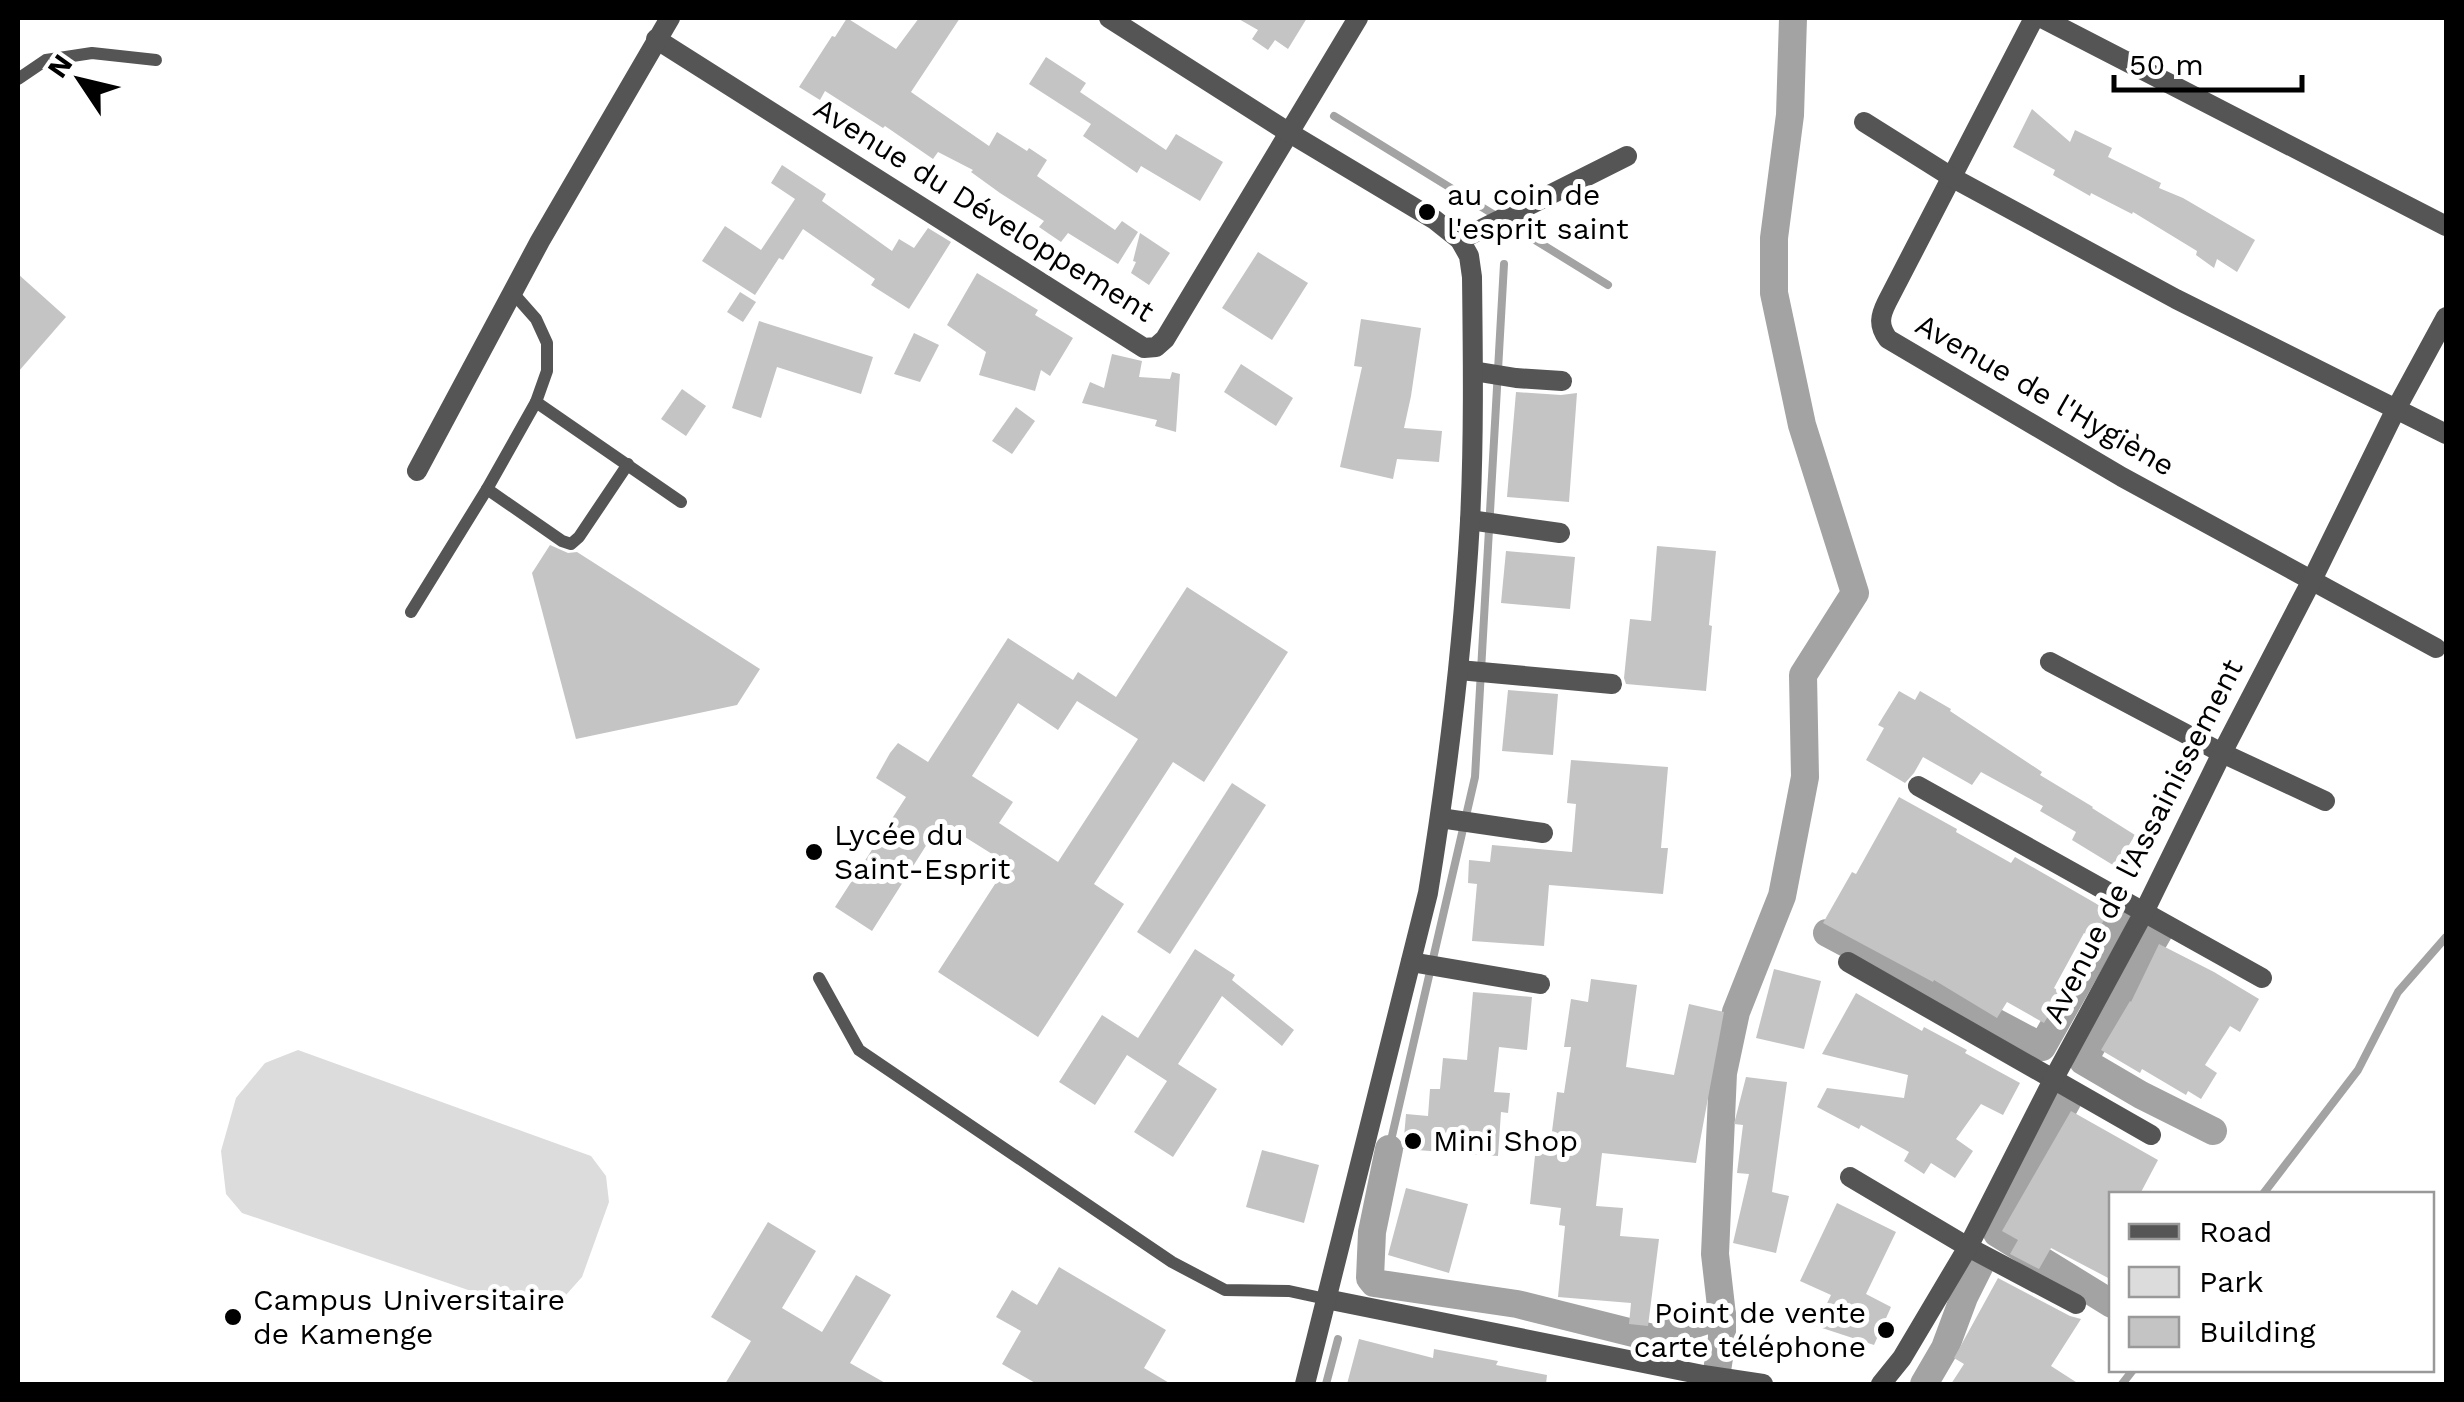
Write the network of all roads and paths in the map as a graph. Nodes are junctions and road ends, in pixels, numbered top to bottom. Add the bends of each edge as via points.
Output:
1 (670, 18) edge
2 (1110, 18) edge
3 (1358, 18) edge
4 (2034, 18) edge
5 (2042, 18) edge
6 (656, 40) junction
7 (156, 60) dead end
8 (18, 79) edge
9 (1864, 122) dead end
10 (1288, 132) junction
11 (1627, 156) dead end
12 (1953, 178) junction
13 (2446, 226) edge
14 (1460, 240) junction
15 (513, 293) junction
16 (2446, 318) edge
17 (1473, 371) junction
18 (1562, 381) dead end
19 (536, 402) junction
20 (2396, 409) junction
21 (2446, 434) edge
22 (628, 464) junction
23 (417, 471) dead end
24 (488, 490) junction
25 (681, 502) dead end
26 (1470, 520) junction
27 (1560, 533) dead end
28 (2312, 580) junction
29 (411, 612) dead end
30 (2436, 648) dead end
31 (2050, 662) dead end
32 (1459, 670) junction
33 (1612, 684) dead end
34 (2222, 752) junction
35 (1918, 786) dead end
36 (2325, 801) dead end
37 (1440, 818) junction
38 (1543, 833) dead end
39 (2143, 914) junction
40 (1412, 962) junction
41 (1848, 962) dead end
42 (819, 978) dead end
43 (2262, 978) dead end
44 (1540, 984) dead end
45 (2054, 1078) junction
46 (2151, 1135) dead end
47 (1850, 1177) dead end
48 (1968, 1246) junction
49 (1326, 1299) junction
50 (2076, 1304) dead end
51 (1305, 1384) edge
52 (1763, 1384) edge
53 (1882, 1384) edge

1 - 6 street
2 - 10 street
3 - 10 street, Avenue du Développement
4 - 12 street, Avenue de l'Hygiène
5 - 13 street
6 - 10 street, Avenue du Développement via 1144,348 1165,339
6 - 15 street
7 - 8 lane via 92,54 46,60
9 - 12 street
10 - 14 street
11 - 14 street
12 - 20 street
12 - 28 street, Avenue de l'Hygiène via 1880,315 1888,339
14 - 17 street via 1472,277
15 - 19 lane via 547,343 548,371
15 - 23 street
16 - 20 street, Avenue de l'Assainissement
17 - 18 street
17 - 26 street
19 - 22 lane
19 - 24 lane
20 - 21 street
20 - 28 street, Avenue de l'Assainissement
22 - 24 lane via 572,544
22 - 25 lane
24 - 29 lane
26 - 27 street
26 - 32 street
28 - 30 street, Avenue de l'Hygiène
28 - 34 street, Avenue de l'Assainissement
31 - 34 street
32 - 33 street
32 - 37 street
34 - 36 street
34 - 39 street, Avenue de l'Assainissement
35 - 39 street
37 - 38 street
37 - 40 street
39 - 43 street
39 - 45 street, Avenue de l'Assainissement
40 - 44 street
40 - 49 street
41 - 45 street
42 - 49 lane via 859,1050 1172,1262 1224,1290
45 - 46 street
45 - 48 street, Avenue de l'Assainissement
47 - 48 street
48 - 50 street
48 - 53 street, Avenue de l'Assainissement
49 - 51 street
49 - 52 street

